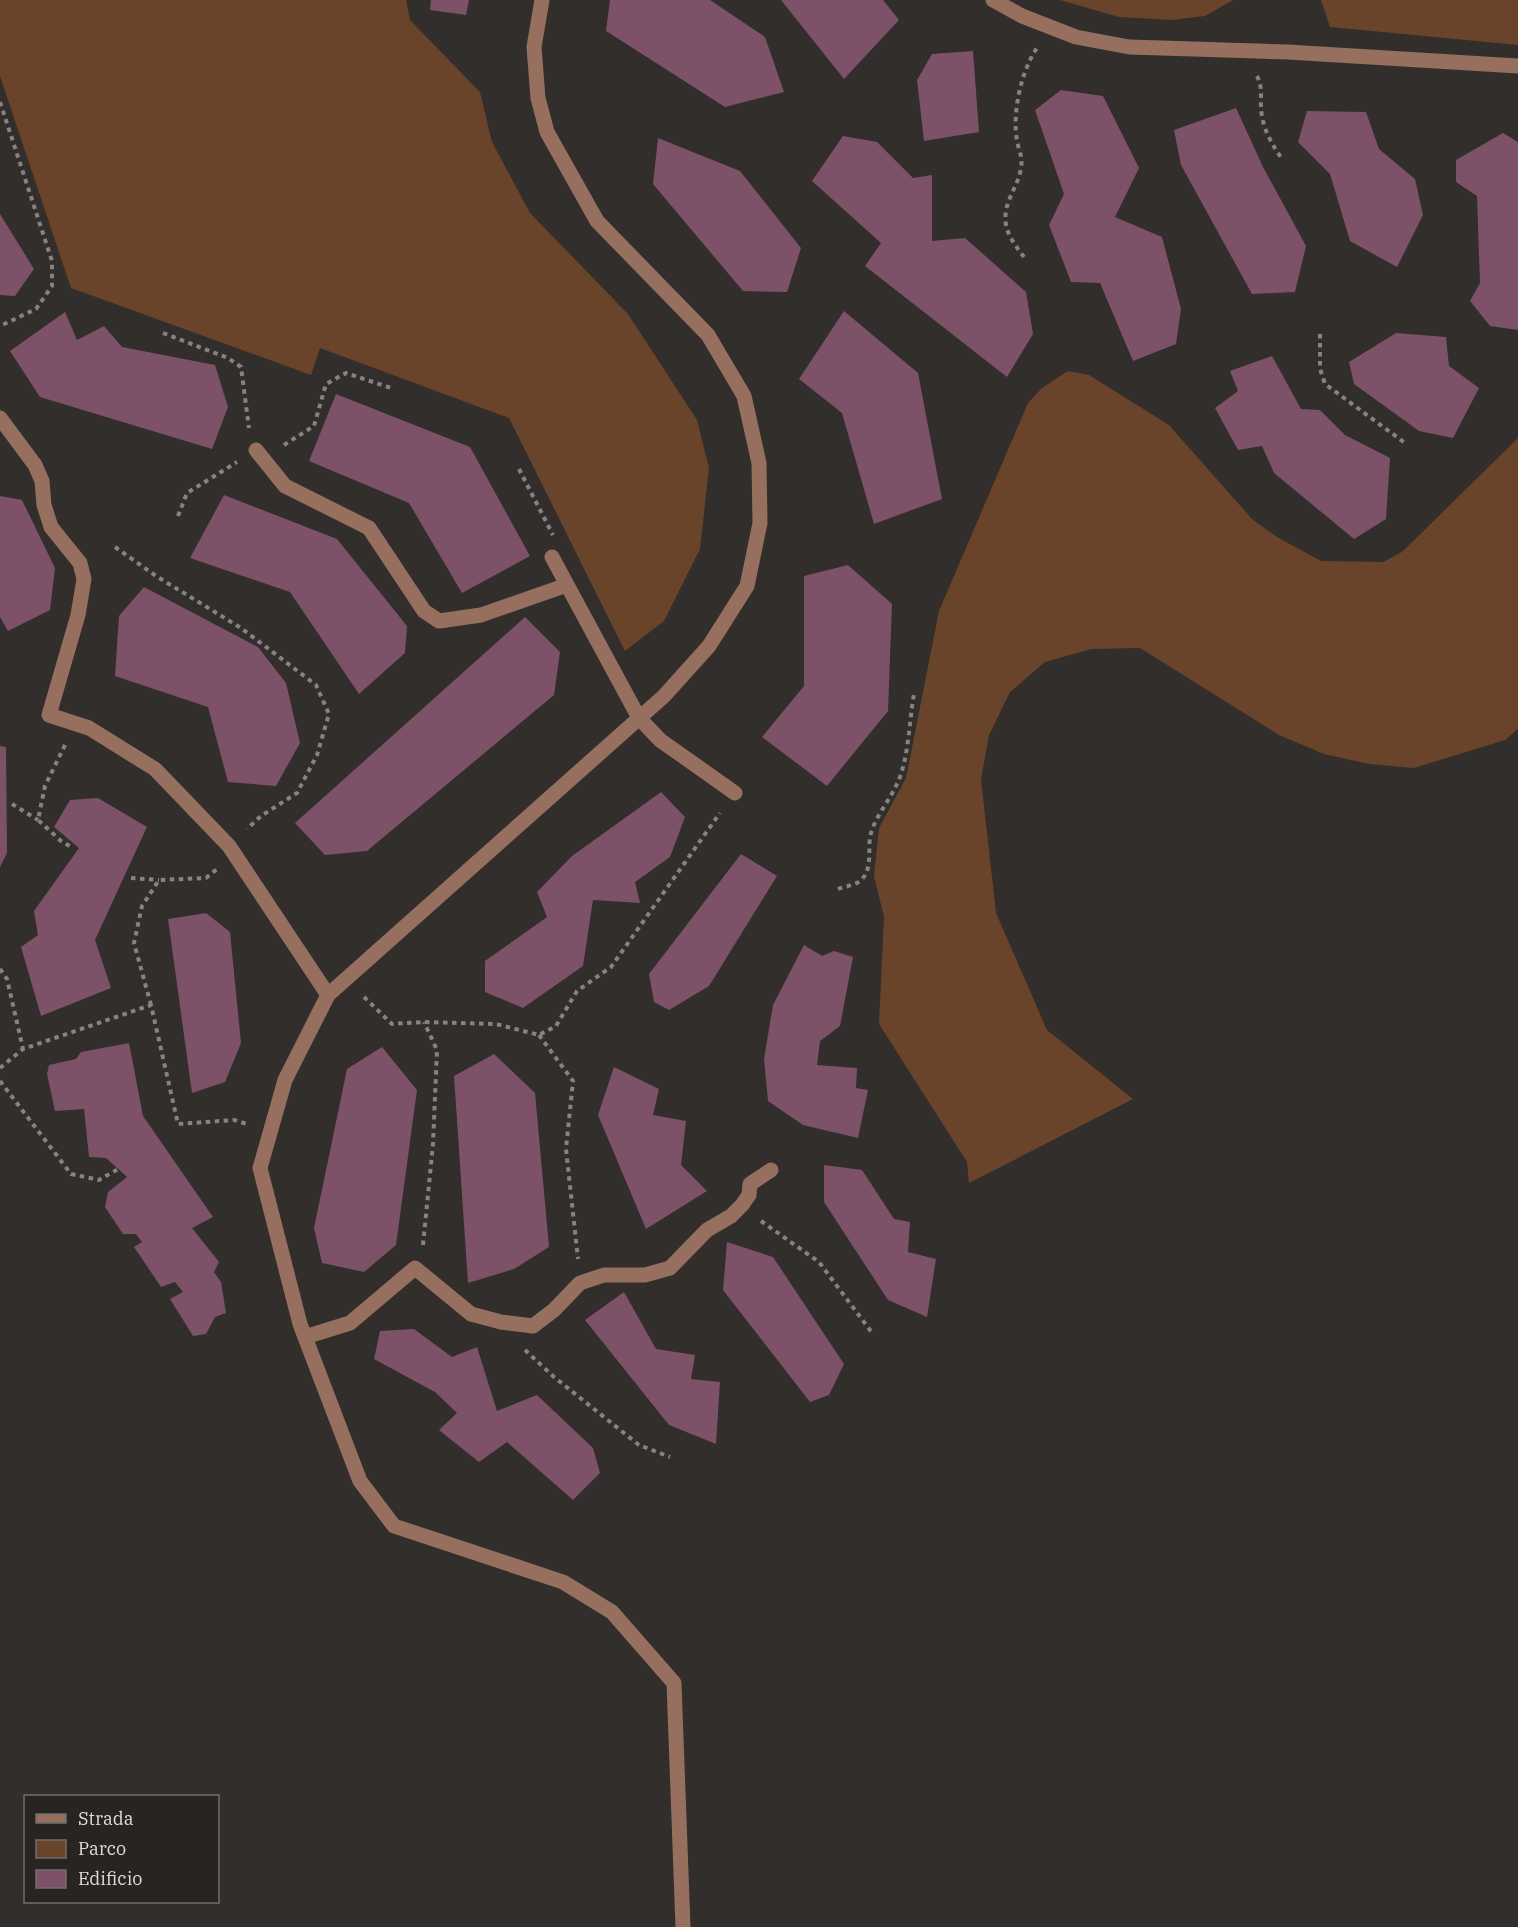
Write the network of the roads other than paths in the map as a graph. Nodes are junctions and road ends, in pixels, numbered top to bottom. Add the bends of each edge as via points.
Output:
1 (542, 0) edge
2 (993, 0) edge
3 (1518, 66) edge
4 (0, 418) edge
5 (260, 455) road end
6 (552, 557) road end
7 (567, 585) junction
8 (639, 718) junction
9 (735, 793) road end
10 (328, 995) junction
11 (771, 1170) dead end
12 (305, 1337) junction
13 (683, 1927) edge

1 - 8 street via 534,46 538,98 547,132 597,221 708,335 744,396 759,463 760,523 747,586 709,646
2 - 3 street via 1022,16 1076,36 1129,47
4 - 10 street via 35,465 51,526 80,563 84,579 78,615 49,715 89,728 155,769 232,850
5 - 7 street via 285,486 369,528 424,611 439,621 481,615
6 - 7 street
7 - 8 street
8 - 9 street via 660,740
8 - 10 street
10 - 12 street via 285,1080 260,1168
11 - 12 street via 750,1184 742,1206 707,1230 670,1268 645,1275 604,1275 580,1283 533,1326 471,1314 415,1268 350,1323
12 - 13 street via 360,1481 393,1526 563,1582 612,1612 674,1683

